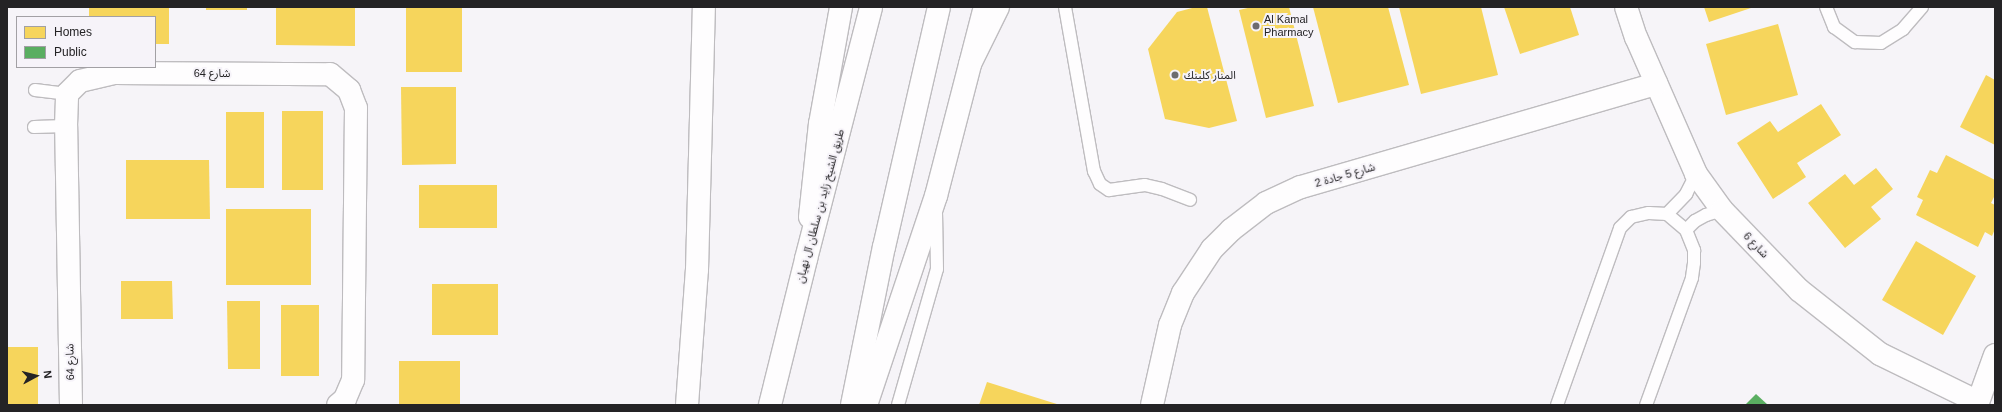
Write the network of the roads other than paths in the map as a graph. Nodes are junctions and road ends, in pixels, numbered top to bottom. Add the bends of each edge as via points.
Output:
1 (704, 7) edge
2 (841, 7) edge
3 (871, 7) edge
4 (939, 7) edge
5 (985, 7) edge
6 (998, 7) edge
7 (1065, 7) edge
8 (1626, 7) edge
9 (1826, 7) edge
10 (1922, 7) edge
11 (970, 64) junction
12 (1656, 84) junction
13 (35, 90) dead end
14 (67, 94) junction
15 (66, 126) junction
16 (34, 127) dead end
17 (1696, 174) junction
18 (936, 196) junction
19 (1190, 200) dead end
20 (1722, 210) junction
21 (1667, 214) junction
22 (1686, 230) junction
23 (806, 259) junction
24 (1995, 355) edge
25 (1977, 404) edge
26 (71, 405) edge
27 (338, 405) edge
28 (687, 405) edge
29 (770, 405) edge
30 (852, 405) edge
31 (866, 405) edge
32 (898, 405) edge
33 (1152, 405) edge
34 (1557, 405) edge
35 (1646, 405) edge

1 - 28 main road via 697,270
2 - 23 main road via 820,124
3 - 23 main road, طريق الشيخ زايد بن سلطان آل نهيان
4 - 30 main road via 884,247
5 - 11 main road
6 - 11 main road
7 - 19 lane via 1094,171 1100,184 1110,190 1145,185
8 - 12 main road, شارع 6
9 - 10 lane via 1834,27 1855,42 1881,43 1903,29
11 - 18 main road
12 - 17 main road, شارع 6
12 - 33 main road, شارع 5 جادة 2 via 1301,187 1266,203 1230,230 1212,249 1184,292 1170,325
13 - 14 lane
14 - 15 main road, شارع 64
14 - 27 main road, شارع 64 via 80,81 114,73 330,74 349,90 356,108 353,380 345,399
15 - 16 lane
15 - 26 main road, شارع 64
17 - 20 main road, شارع 6
17 - 21 lane via 1686,194
18 - 31 main road
18 - 32 lane via 937,269
20 - 22 lane via 1695,221
20 - 25 main road, شارع 6 via 1799,290 1880,354
21 - 22 lane
21 - 34 lane via 1649,213 1631,218 1620,228
22 - 35 lane via 1694,250 1692,278
23 - 29 main road, طريق الشيخ زايد بن سلطان آل نهيان
24 - 25 main road

